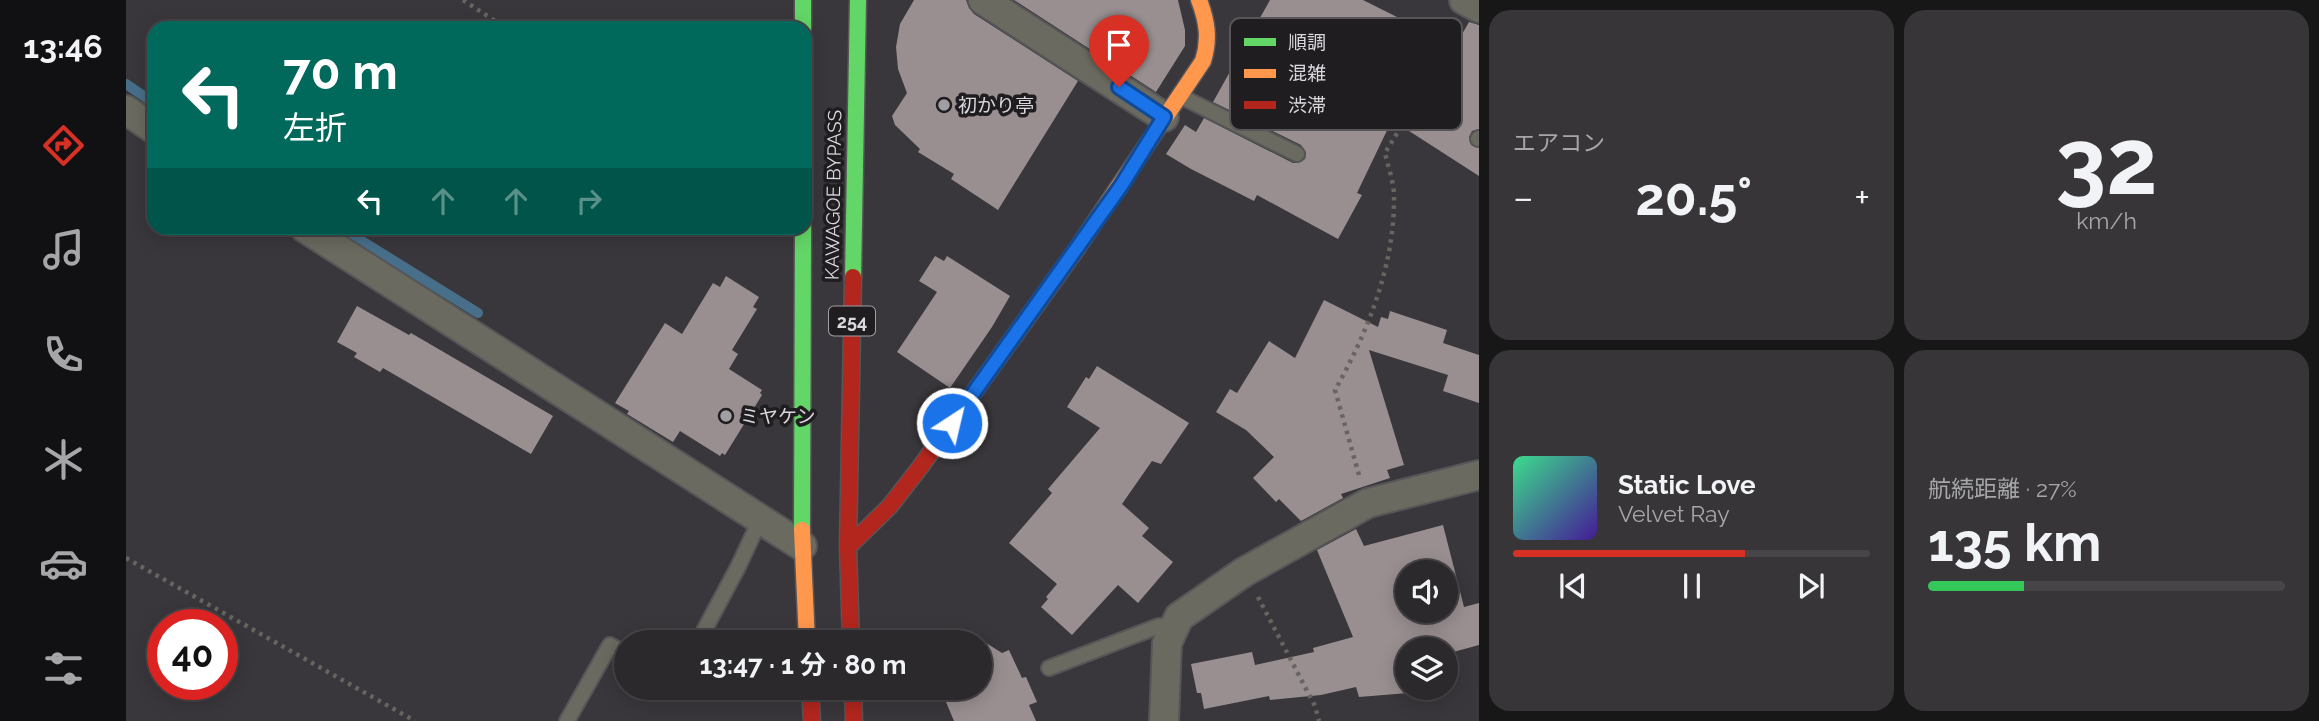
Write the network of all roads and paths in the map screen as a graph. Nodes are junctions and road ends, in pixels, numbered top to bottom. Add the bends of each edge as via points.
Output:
1 (463, 0) edge
2 (803, 0) edge
3 (858, 0) edge
4 (983, 0) edge
5 (1199, 0) edge
6 (1471, 4) edge
7 (495, 21) edge
8 (803, 21) edge
9 (1462, 21) edge
10 (1172, 106) junction
11 (126, 110) edge
12 (147, 124) edge
13 (1230, 128) edge
14 (1234, 130) edge
15 (1399, 130) edge
16 (1297, 154) dead end
17 (316, 235) edge
18 (803, 235) edge
19 (1479, 475) edge
20 (1367, 503) junction
21 (760, 520) junction
22 (802, 546) junction
23 (848, 547) junction
24 (126, 558) edge
25 (1244, 572) junction
26 (1174, 628) junction
27 (704, 630) edge
28 (806, 630) edge
29 (851, 630) edge
30 (614, 647) edge
31 (1049, 667) dead end
32 (810, 700) edge
33 (853, 700) edge
34 (415, 721) edge
35 (567, 721) edge
36 (811, 721) edge
37 (854, 721) edge
38 (1164, 721) edge
39 (1319, 721) edge

1 - 7 path
2 - 8 main road
3 - 23 main road, KAWAGOE BYPASS / 254
4 - 10 street
5 - 10 main road via 1208,34 1206,54
6 - 9 path
10 - 13 lane
10 - 23 main road via 1121,186 921,466 890,506
11 - 12 street
14 - 16 lane
15 - 20 path via 1385,153 1394,193 1391,245 1367,325 1335,390
17 - 21 street
18 - 22 main road, KAWAGOE BYPASS / 254
19 - 20 street
20 - 25 street
21 - 22 street
21 - 27 lane
22 - 28 main road, KAWAGOE BYPASS / 254
23 - 29 main road, KAWAGOE BYPASS / 254
24 - 34 path
25 - 26 street via 1179,617
25 - 39 path
26 - 31 lane via 1159,626
26 - 38 street via 1167,642
30 - 35 lane via 610,645
32 - 36 main road
33 - 37 main road

